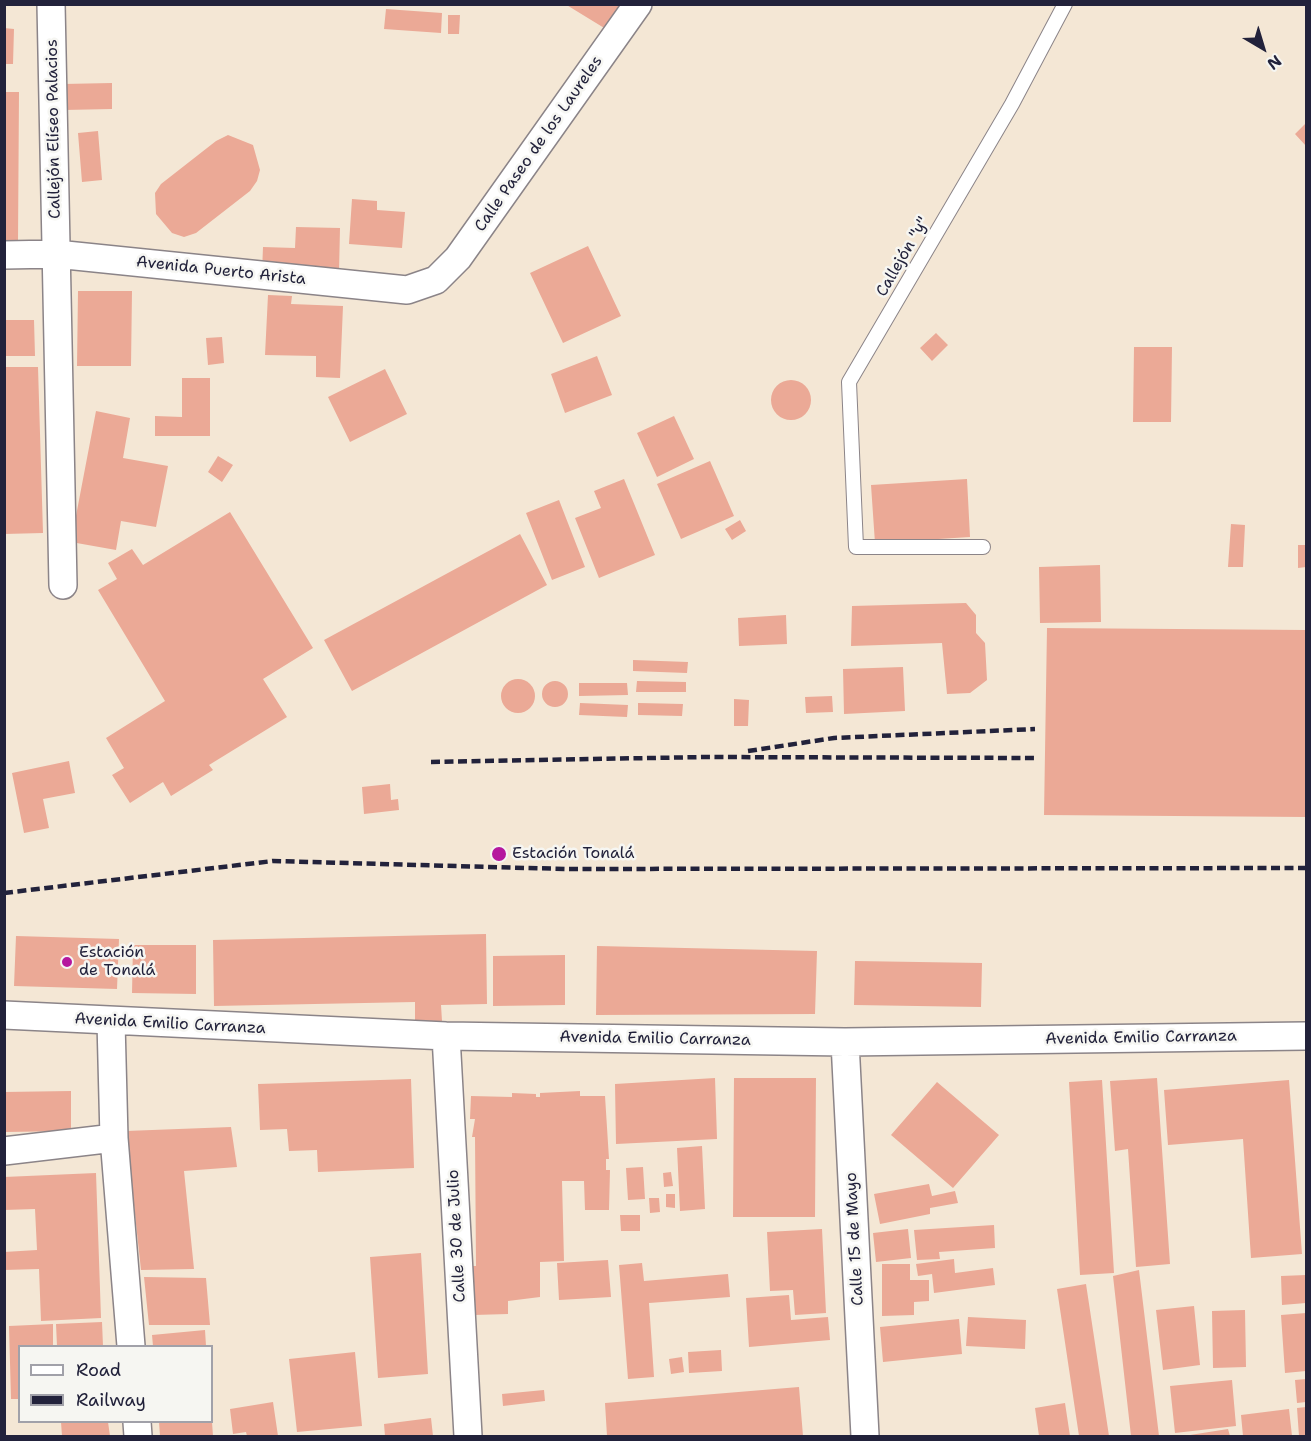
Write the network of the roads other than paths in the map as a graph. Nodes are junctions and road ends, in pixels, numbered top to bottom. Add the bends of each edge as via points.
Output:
1 (51, 4) edge
2 (638, 4) edge
3 (1065, 4) edge
4 (56, 254) junction
5 (4, 255) edge
6 (436, 280) joint
7 (983, 547) dead end
8 (63, 585) dead end
9 (4, 1015) edge
10 (111, 1022) junction
11 (446, 1036) junction
12 (1306, 1036) edge
13 (845, 1042) junction
14 (114, 1138) junction
15 (4, 1151) edge
16 (131, 1345) edge
17 (468, 1437) edge
18 (865, 1437) edge

1 - 4 street, Callejón Elíseo Palacios
2 - 6 street, Calle Paseo de los Laureles via 465,248
3 - 7 lane, Callejón "y" via 1012,104 849,382 856,547
4 - 5 street, Avenida Puerto Arista
4 - 6 street, Avenida Puerto Arista via 407,290
4 - 8 street, Callejón Elíseo Palacios
9 - 10 street, Avenida Emilio Carranza
10 - 11 street, Avenida Emilio Carranza
10 - 14 street
11 - 13 street, Avenida Emilio Carranza
11 - 17 street, Calle 30 de Julio
12 - 13 street, Avenida Emilio Carranza
13 - 18 street, Calle 15 de Mayo
14 - 15 street
14 - 16 street

